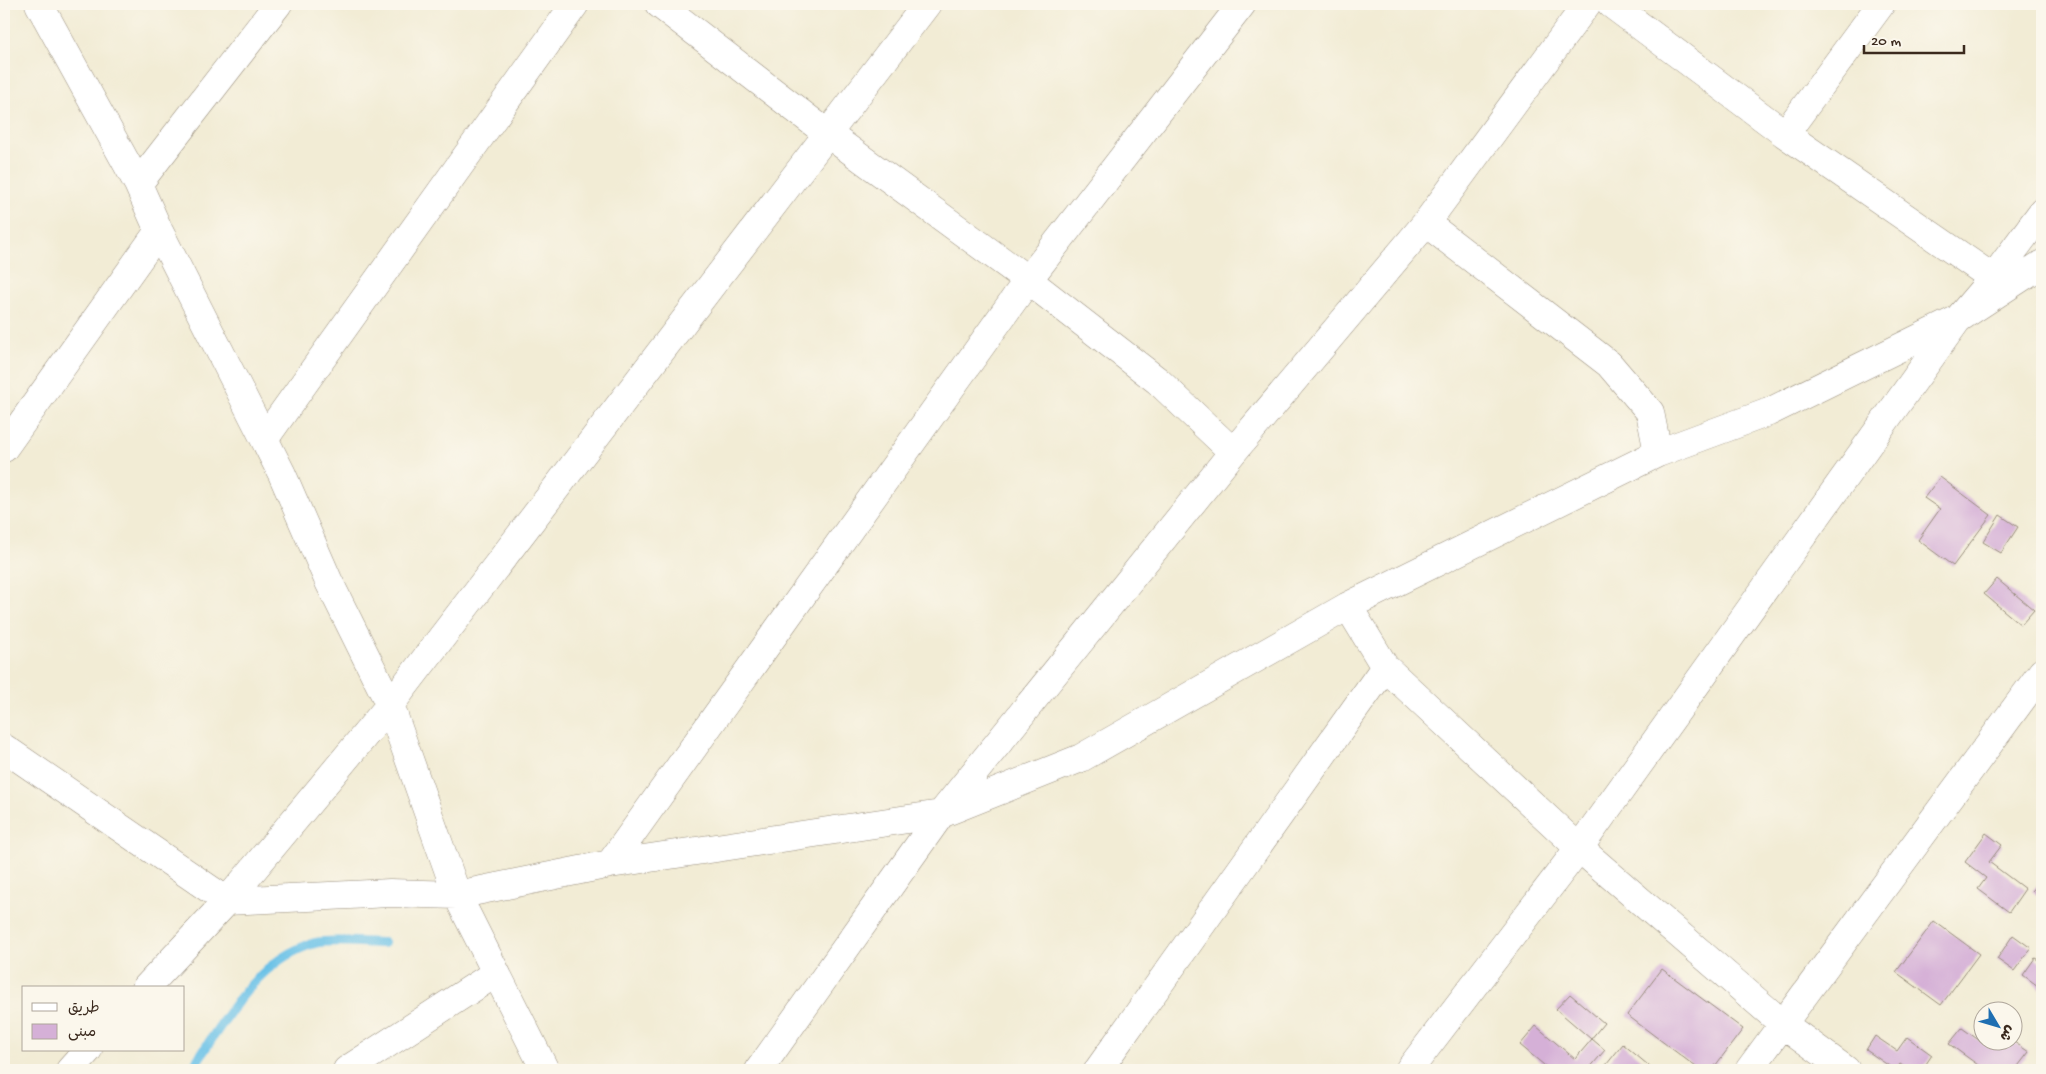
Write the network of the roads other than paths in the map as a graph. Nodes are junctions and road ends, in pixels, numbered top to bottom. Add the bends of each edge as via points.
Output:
1 (39, 4) edge
2 (278, 4) edge
3 (575, 4) edge
4 (659, 4) edge
5 (927, 4) edge
6 (1242, 4) edge
7 (1586, 4) edge
8 (1611, 4) edge
9 (1881, 4) edge
10 (828, 134) junction
11 (1785, 134) junction
12 (138, 184) junction
13 (2042, 212) edge
14 (1426, 223) junction
15 (159, 231) junction
16 (2042, 264) edge
17 (1993, 278) junction
18 (1028, 280) junction
19 (1958, 319) junction
20 (265, 438) junction
21 (4, 448) edge
22 (1232, 452) junction
23 (1658, 453) junction
24 (1348, 606) junction
25 (1385, 667) junction
26 (2042, 672) edge
27 (390, 705) junction
28 (4, 748) edge
29 (941, 814) junction
30 (1579, 848) junction
31 (610, 864) junction
32 (457, 895) junction
33 (227, 901) junction
34 (496, 973) junction
35 (148, 986) edge
36 (1783, 1024) junction
37 (86, 1052) edge
38 (70, 1070) edge
39 (347, 1070) edge
40 (545, 1070) edge
41 (760, 1070) edge
42 (1098, 1070) edge
43 (1409, 1070) edge
44 (1749, 1070) edge
45 (1846, 1070) edge

1 - 12 street
2 - 12 street
3 - 20 street
4 - 10 street
5 - 10 street
6 - 18 street
7 - 14 street
8 - 11 street
9 - 11 street
10 - 18 street
10 - 27 street
11 - 17 street
12 - 15 street
13 - 17 street
14 - 22 street
14 - 23 street via 1609,364 1650,412
15 - 20 street
15 - 21 street
16 - 19 street
17 - 19 street
18 - 22 street via 1158,381
18 - 31 street
19 - 23 street via 1769,412
19 - 30 street
20 - 27 street via 329,582
22 - 29 street
23 - 24 street
24 - 25 street
24 - 29 street via 1081,758
25 - 30 street
25 - 42 street
26 - 36 street
27 - 32 street
27 - 33 street
28 - 33 street
29 - 31 street
29 - 41 street
30 - 36 street
30 - 43 street
31 - 32 street
32 - 33 street via 390,893
32 - 34 street
33 - 35 street
34 - 39 street
34 - 40 street
36 - 44 street
36 - 45 street
37 - 38 street

